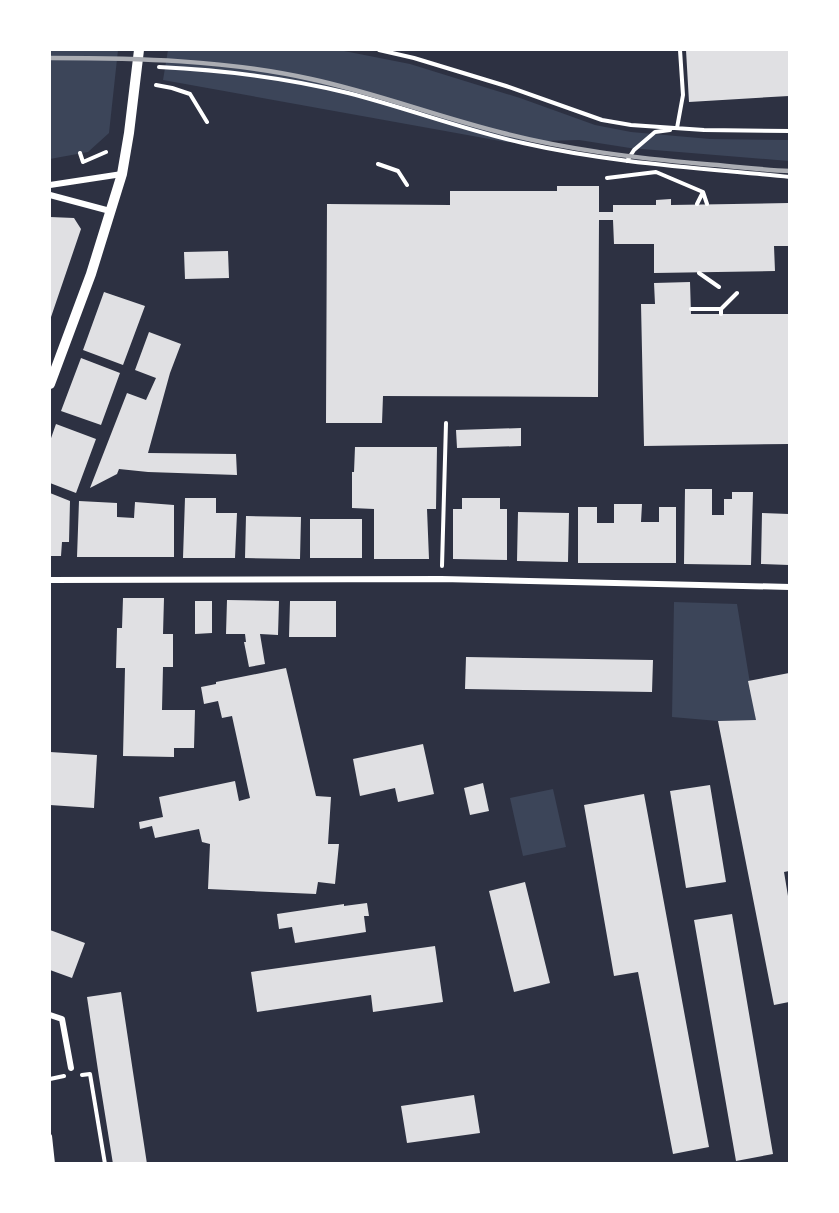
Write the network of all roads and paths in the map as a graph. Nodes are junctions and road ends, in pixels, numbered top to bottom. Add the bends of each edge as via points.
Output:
1 (139, 50) edge
2 (378, 50) edge
3 (680, 50) edge
4 (159, 67) dead end
5 (156, 85) dead end
6 (207, 122) dead end
7 (677, 129) junction
8 (789, 131) edge
9 (106, 152) dead end
10 (80, 153) dead end
11 (627, 161) junction
12 (378, 164) dead end
13 (122, 174) junction
14 (789, 177) edge
15 (607, 178) dead end
16 (50, 184) edge
17 (407, 185) dead end
18 (703, 192) junction
19 (50, 195) edge
20 (697, 204) dead end
21 (707, 204) dead end
22 (110, 211) junction
23 (699, 273) dead end
24 (719, 287) dead end
25 (737, 293) dead end
26 (691, 309) dead end
27 (50, 384) edge
28 (446, 423) dead end
29 (442, 557) dead end
30 (50, 579) edge
31 (789, 587) edge
32 (50, 1015) edge
33 (71, 1068) dead end
34 (90, 1074) dead end
35 (50, 1136) edge
36 (53, 1164) edge
37 (105, 1164) edge

1 - 13 street
2 - 7 path via 506,86 602,120
3 - 7 path via 683,95
4 - 11 path via 315,86 522,143
5 - 6 path via 189,94
7 - 8 path
7 - 11 path via 655,132
9 - 10 path via 83,162
11 - 14 path
12 - 17 path via 398,171
13 - 16 street
13 - 22 street
15 - 18 path via 656,172
18 - 20 path
18 - 21 path
19 - 22 street
22 - 27 street
23 - 24 path
25 - 26 path via 721,312
28 - 29 path
30 - 31 street via 441,579
32 - 33 street via 62,1019
34 - 37 path
35 - 36 path

